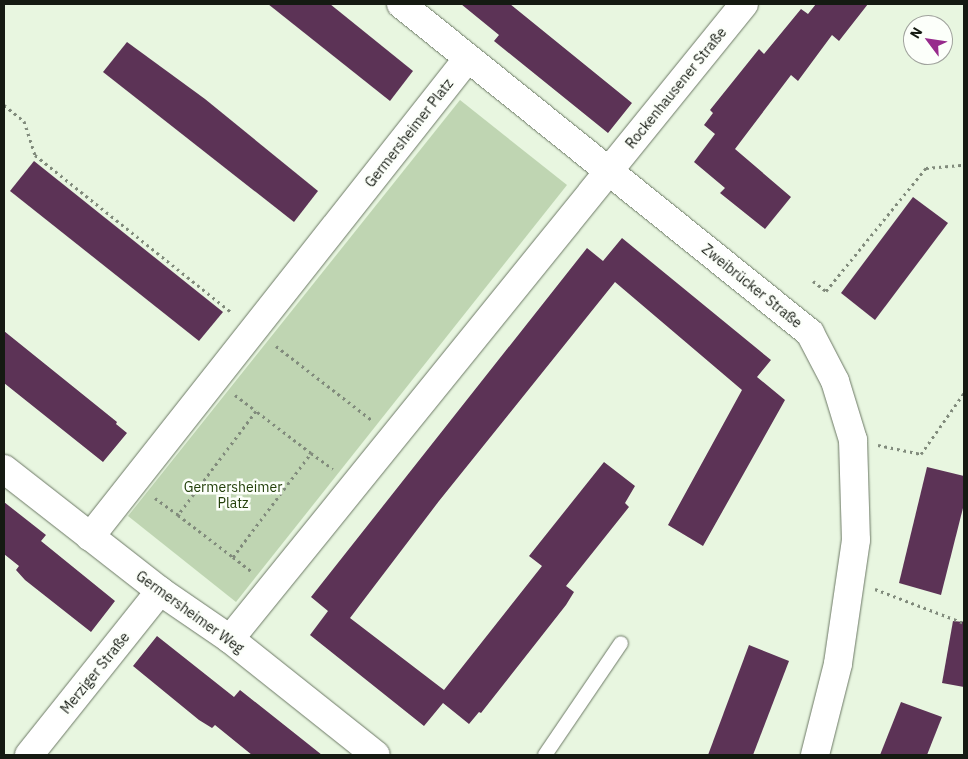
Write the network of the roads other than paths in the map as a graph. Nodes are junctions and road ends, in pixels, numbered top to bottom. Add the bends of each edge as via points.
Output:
1 (401, 4) edge
2 (744, 4) edge
3 (468, 58) junction
4 (608, 172) junction
5 (4, 468) edge
6 (90, 537) junction
7 (160, 591) junction
8 (230, 639) junction
9 (621, 643) dead end
10 (29, 755) edge
11 (376, 755) edge
12 (545, 755) edge
13 (815, 755) edge

1 - 3 street, Zweibrücker Straße
2 - 4 street, Rockenhausener Straße
3 - 4 street, Zweibrücker Straße
3 - 6 street, Germersheimer Platz
4 - 8 street
4 - 13 street, Zweibrücker Straße via 810,333 835,381 853,440 856,540 838,664
5 - 6 street, Germersheimer Weg
6 - 7 street, Germersheimer Weg
7 - 8 street, Germersheimer Weg
7 - 10 street, Merziger Straße
8 - 11 street, Germersheimer Weg
9 - 12 lane

